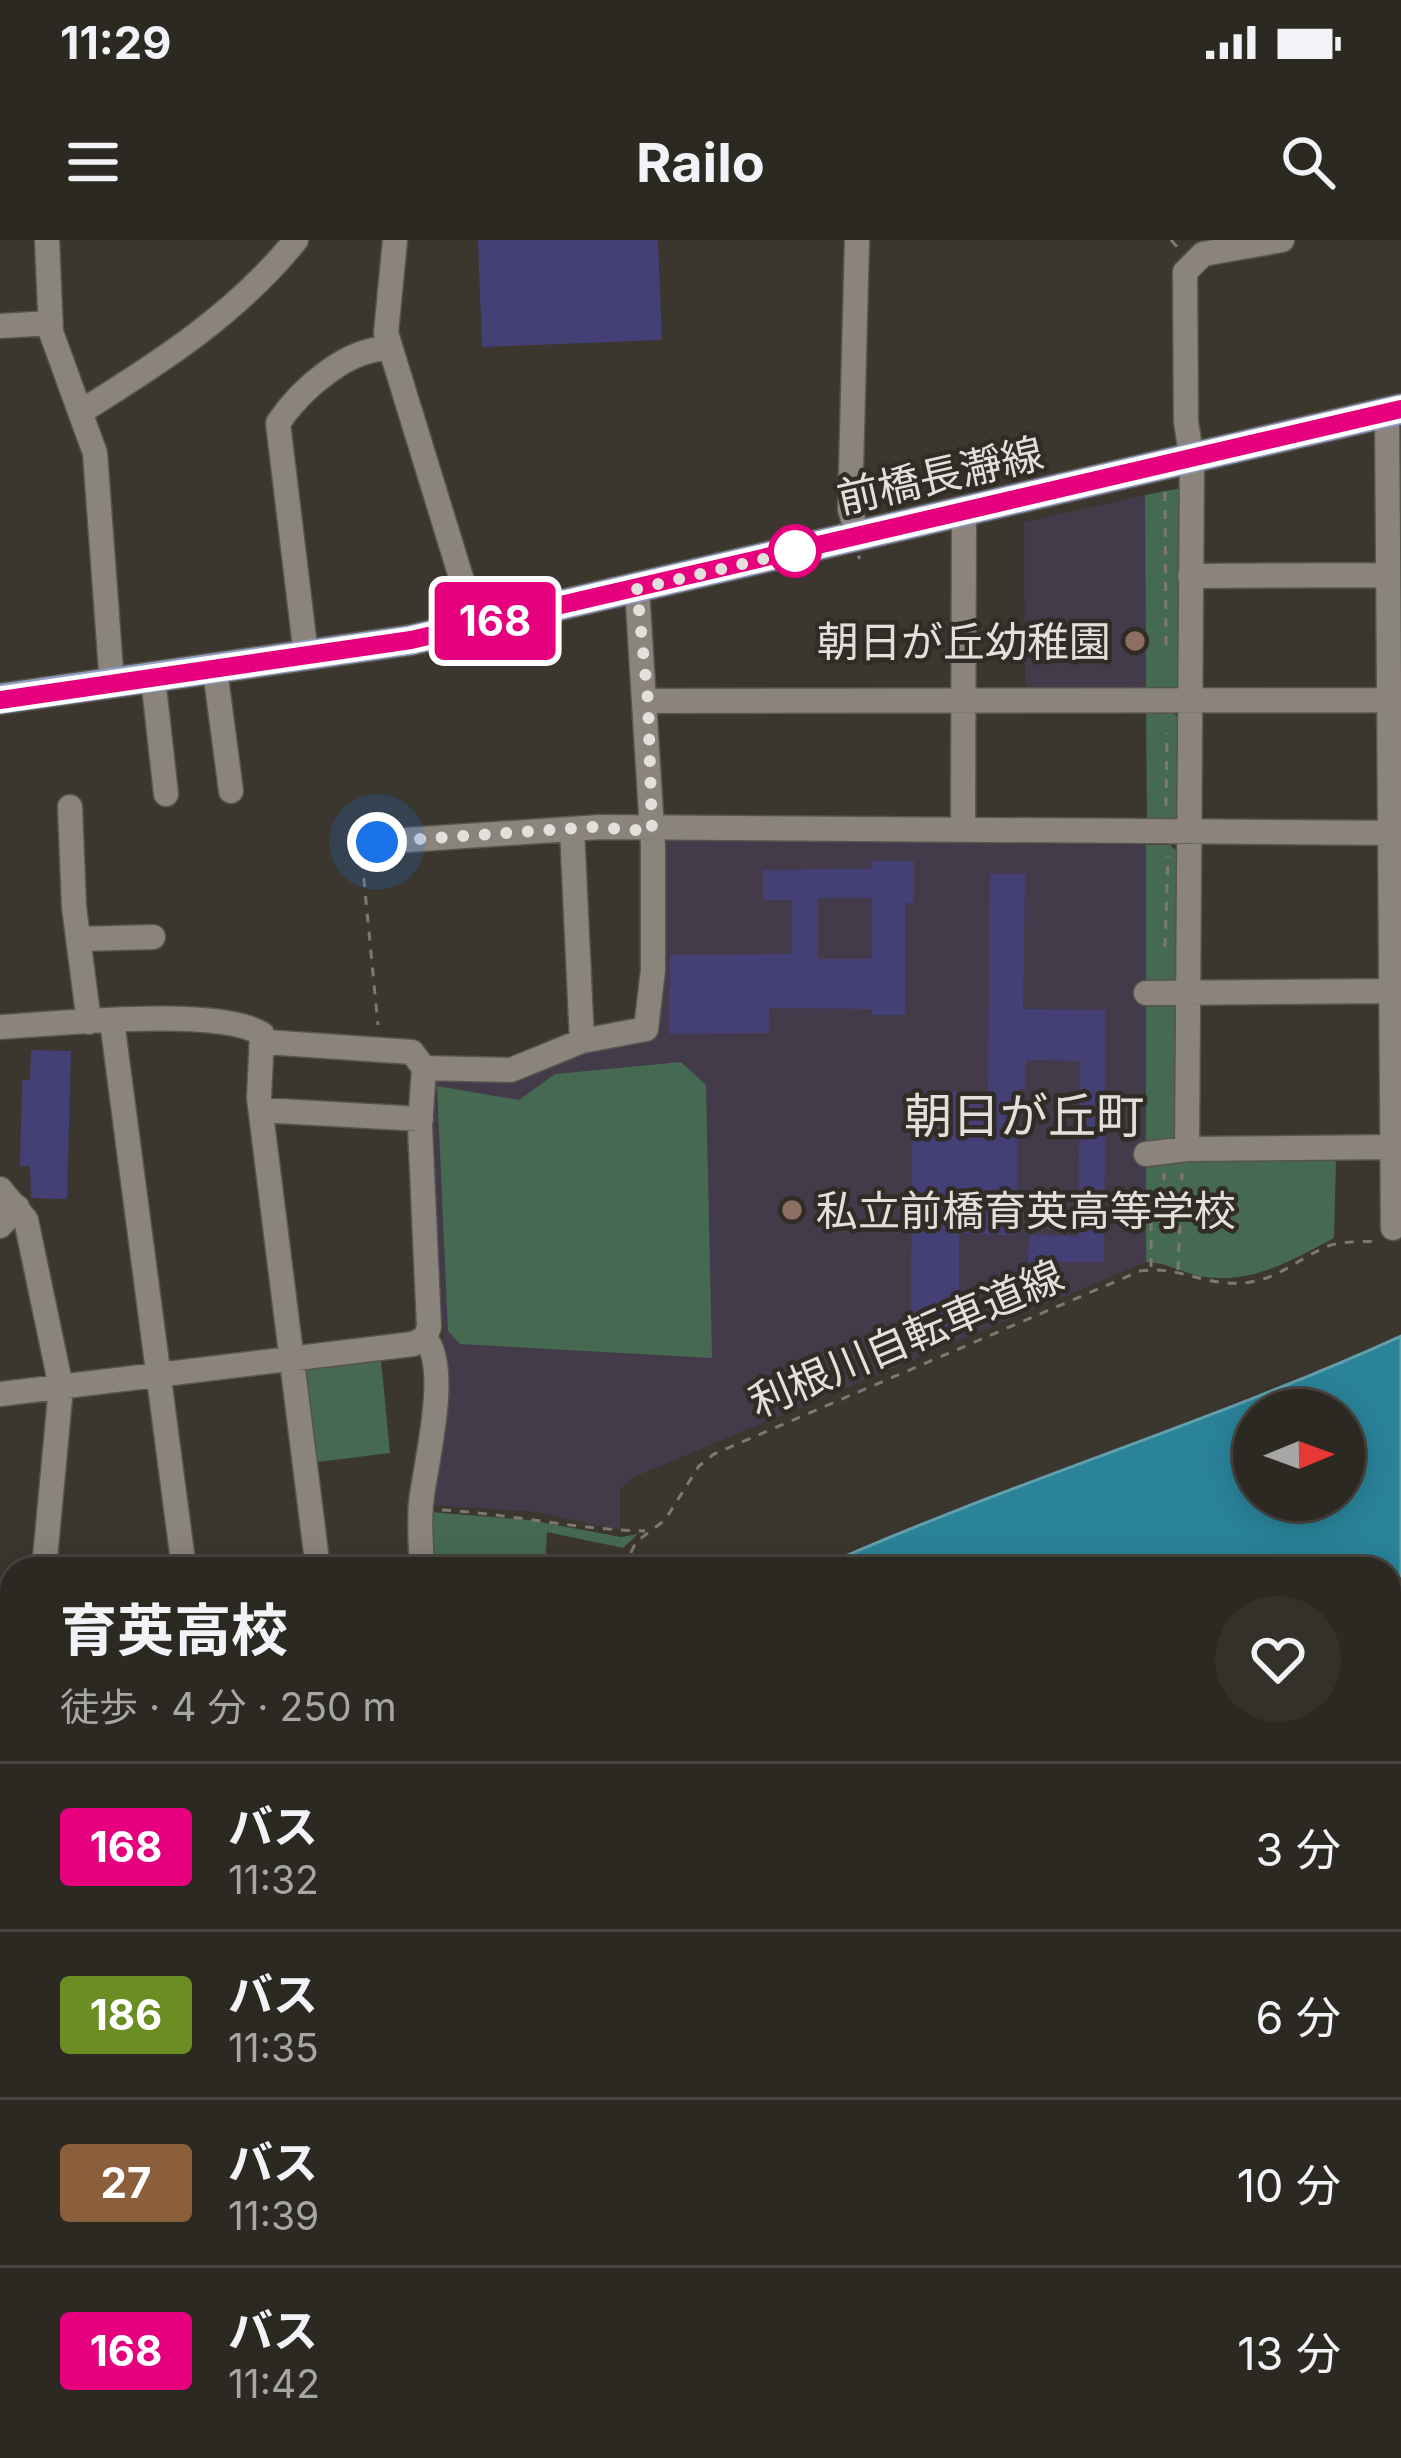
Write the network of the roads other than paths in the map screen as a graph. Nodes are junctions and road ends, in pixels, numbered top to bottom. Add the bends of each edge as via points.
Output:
1 (46, 240) edge
2 (296, 240) edge
3 (395, 240) edge
4 (857, 240) edge
5 (1282, 240) edge
6 (50, 323) junction
7 (0, 326) edge
8 (391, 349) junction
9 (82, 410) junction
10 (1394, 410) edge
11 (1192, 460) junction
12 (964, 512) junction
13 (853, 540) junction
14 (1388, 574) junction
15 (1190, 576) junction
16 (637, 589) junction
17 (476, 626) junction
18 (306, 655) junction
19 (215, 670) junction
20 (152, 678) junction
21 (112, 684) junction
22 (0, 700) edge
23 (1392, 700) junction
24 (648, 701) junction
25 (964, 701) junction
26 (1190, 703) junction
27 (231, 791) dead end
28 (166, 794) dead end
29 (70, 807) dead end
30 (572, 830) junction
31 (963, 830) junction
32 (652, 831) junction
33 (1397, 833) edge
34 (1181, 844) junction
35 (369, 851) road end
36 (153, 938) dead end
37 (78, 940) junction
38 (1392, 991) junction
39 (1146, 993) dead end
40 (1187, 993) junction
41 (100, 1022) junction
42 (0, 1027) edge
43 (582, 1040) junction
44 (265, 1042) junction
45 (424, 1068) junction
46 (260, 1110) junction
47 (422, 1119) junction
48 (1391, 1147) junction
49 (6, 1207) edge
50 (1393, 1234) road end
51 (425, 1338) junction
52 (291, 1360) junction
53 (156, 1379) junction
54 (61, 1387) junction
55 (0, 1394) edge
56 (45, 1557) edge
57 (182, 1557) edge
58 (316, 1557) edge
59 (422, 1557) edge

1 - 6 street
2 - 9 street via 264,279 176,352
3 - 8 street
4 - 13 street
5 - 11 street via 1203,254 1185,272
6 - 7 street
6 - 9 street
8 - 17 street
8 - 18 street via 357,354 278,423
9 - 21 street via 98,469
10 - 11 main road, 前橋長瀞線
10 - 14 street
11 - 12 main road, 前橋長瀞線
11 - 15 street
12 - 13 main road, 前橋長瀞線
12 - 25 street
13 - 16 main road, 前橋長瀞線
14 - 15 street
14 - 23 street
15 - 26 street
16 - 17 main road, 前橋長瀞線
16 - 24 street
17 - 18 main road, 前橋長瀞線
18 - 19 main road, 前橋長瀞線
19 - 20 main road, 前橋長瀞線
19 - 27 street
20 - 21 main road, 前橋長瀞線
20 - 28 street
21 - 22 main road, 前橋長瀞線
23 - 26 street
23 - 33 street
24 - 25 street
24 - 32 street
25 - 26 street
25 - 31 street
26 - 34 street
29 - 37 street
30 - 32 street
30 - 35 street
30 - 43 street
31 - 32 street
31 - 34 street
32 - 43 street via 646,1029
33 - 34 street
33 - 38 street
34 - 40 street
36 - 37 street
37 - 41 street
38 - 40 street
38 - 48 street
39 - 40 street
40 - 48 street via 1166,1152
41 - 42 street
41 - 44 street via 248,1028
41 - 53 street
43 - 45 street via 512,1070
44 - 45 street via 412,1052
44 - 46 street
45 - 47 street
46 - 47 street
46 - 52 street
47 - 51 street
48 - 50 street
49 - 54 street via 26,1220
51 - 52 street
51 - 59 street via 436,1357
52 - 53 street
52 - 58 street
53 - 54 street
53 - 57 street
54 - 55 street
54 - 56 street

